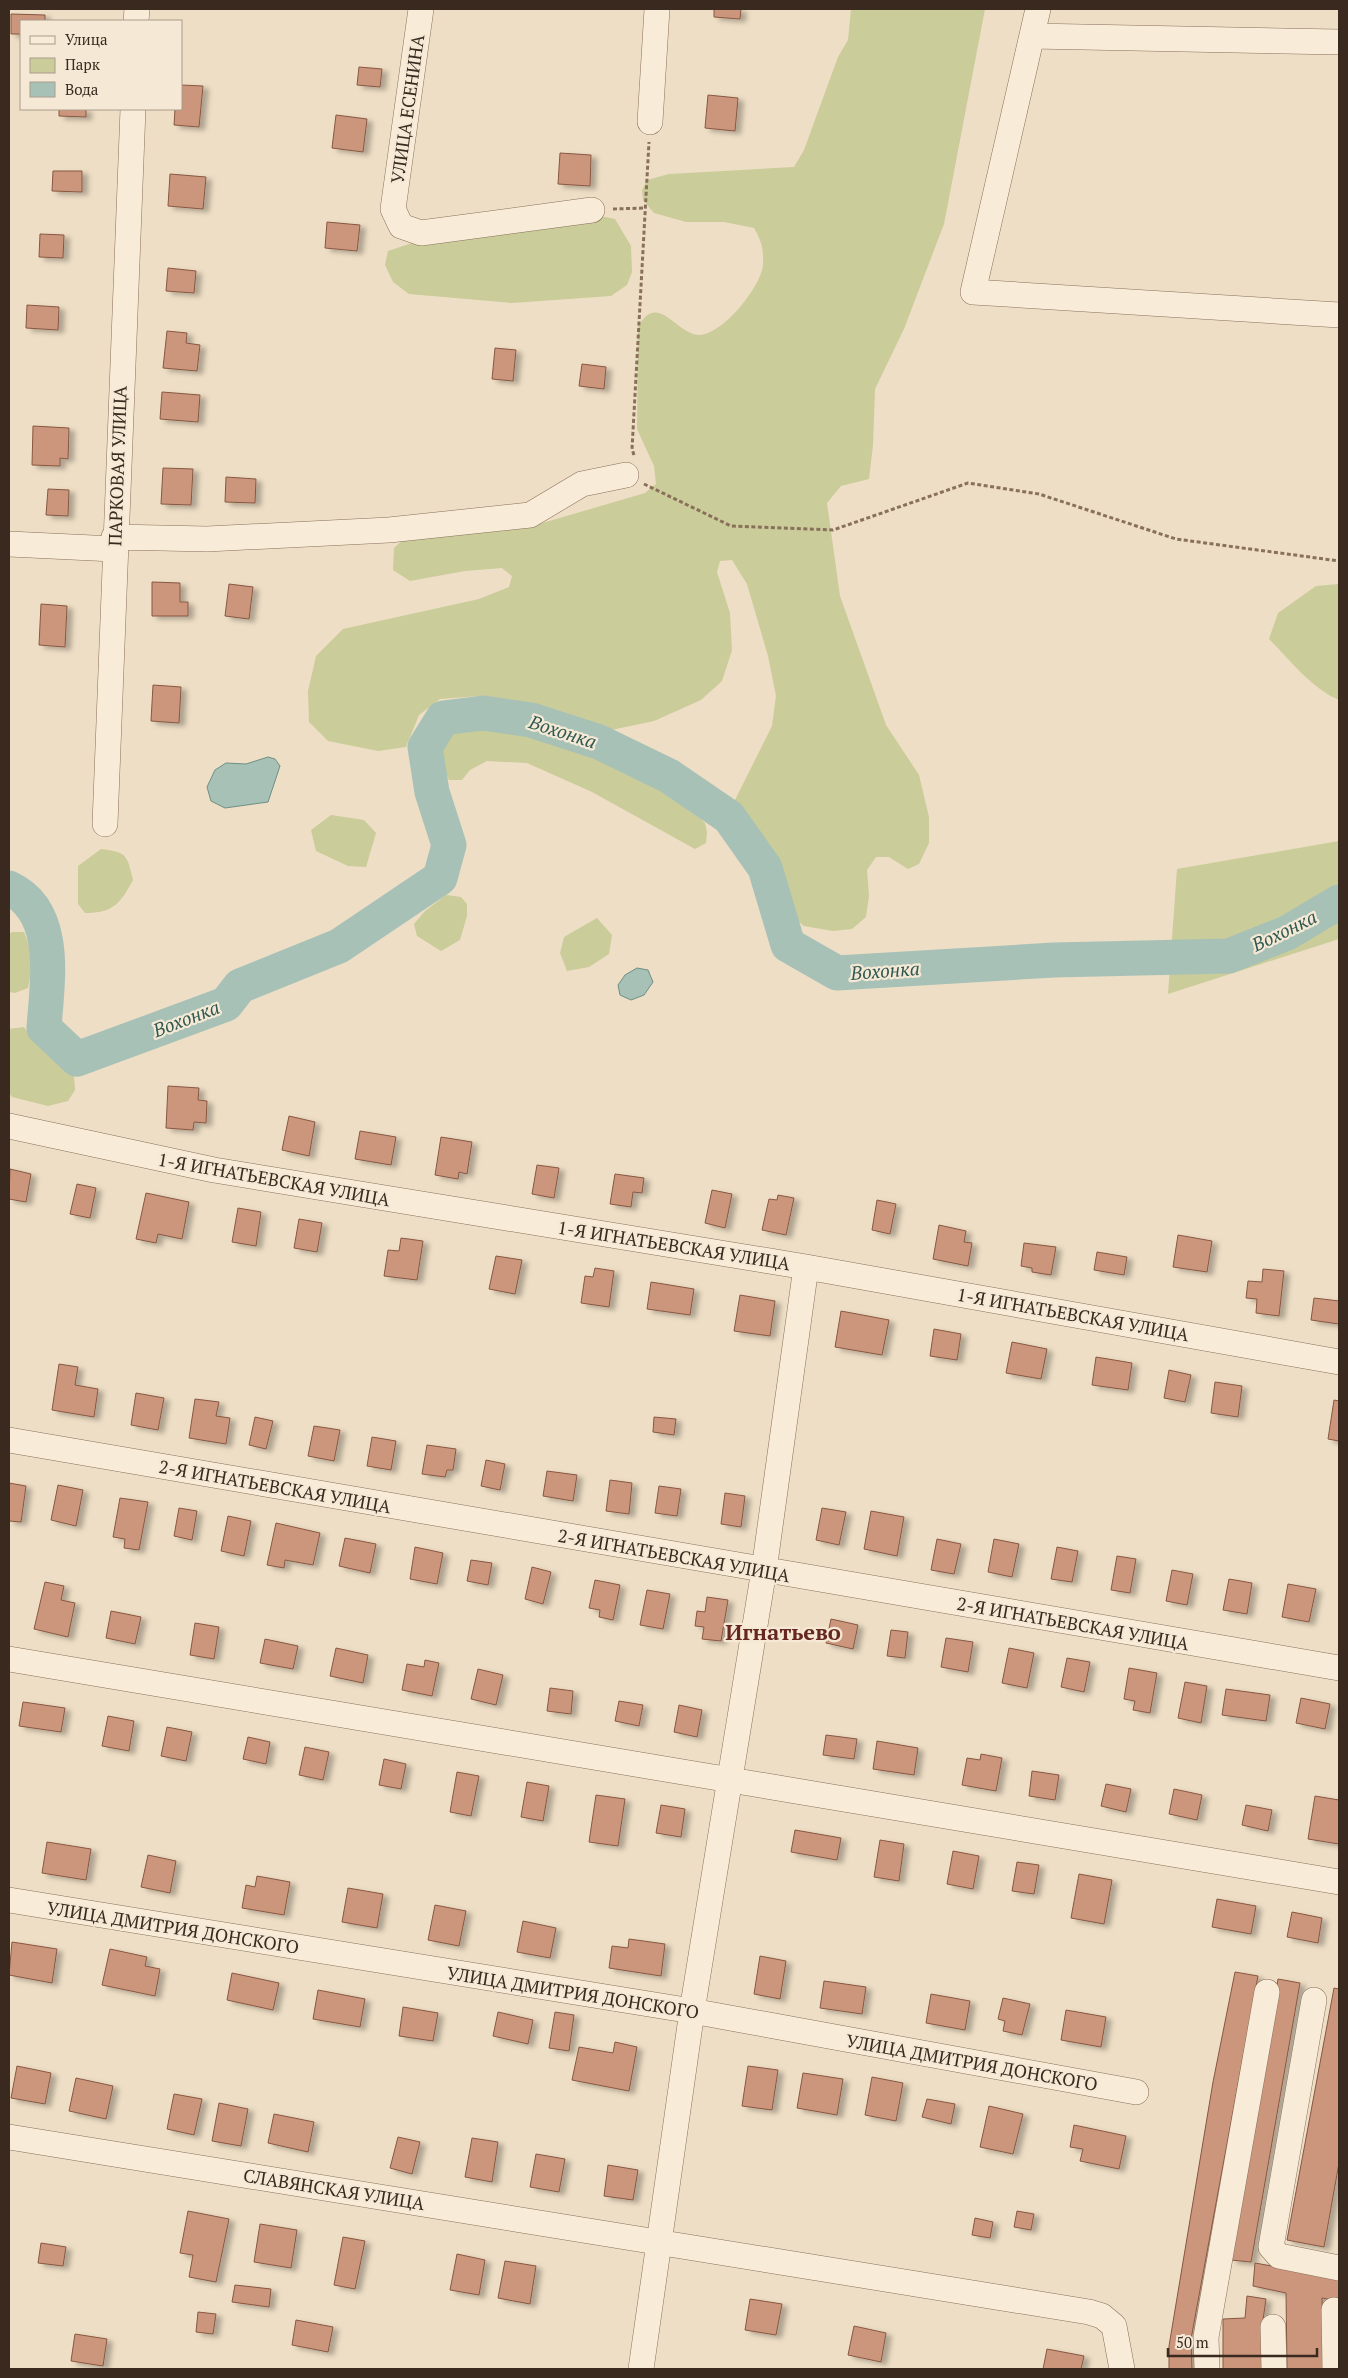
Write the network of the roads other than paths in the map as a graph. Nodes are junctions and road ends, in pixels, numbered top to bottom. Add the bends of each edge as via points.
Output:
1 (421, 9) edge
2 (657, 9) edge
3 (1038, 9) edge
4 (1032, 36) junction
5 (1339, 42) edge
6 (133, 110) edge
7 (650, 122) road end
8 (592, 210) road end
9 (1339, 315) edge
10 (633, 469) road end
11 (114, 543) junction
12 (9, 544) edge
13 (105, 824) dead end
14 (9, 1126) edge
15 (806, 1267) junction
16 (1339, 1362) edge
17 (9, 1440) edge
18 (764, 1570) junction
19 (9, 1659) edge
20 (1339, 1668) edge
21 (729, 1781) junction
22 (1339, 1882) edge
23 (9, 1900) edge
24 (1267, 1992) dead end
25 (1314, 2000) dead end
26 (692, 2011) junction
27 (1136, 2092) dead end
28 (9, 2137) edge
29 (658, 2241) junction
30 (1339, 2263) edge
31 (1334, 2310) dead end
32 (1273, 2327) dead end
33 (641, 2369) edge
34 (1122, 2369) edge
35 (1207, 2369) edge
36 (1274, 2369) edge
37 (1335, 2369) edge

1 - 8 street, УЛИЦА ЕСЕНИНА via 393,209 401,226 421,233
2 - 7 street
3 - 4 street
4 - 5 street
4 - 9 street via 974,292
6 - 11 street, ПАРКОВАЯ УЛИЦА
10 - 11 street via 582,484 530,515 388,530
11 - 12 street
11 - 13 street, ПАРКОВАЯ УЛИЦА
14 - 15 street, 1-Я ИГНАТЬЕВСКАЯ УЛИЦА via 214,1170
15 - 16 street, 1-Я ИГНАТЬЕВСКАЯ УЛИЦА
15 - 18 street
17 - 18 street, 2-Я ИГНАТЬЕВСКАЯ УЛИЦА
18 - 20 street, 2-Я ИГНАТЬЕВСКАЯ УЛИЦА
18 - 21 street
19 - 21 street
21 - 22 street
21 - 26 street
23 - 26 street, УЛИЦА ДМИТРИЯ ДОНСКОГО
24 - 35 street via 1206,2337
25 - 30 street via 1271,2247 1279,2256
26 - 27 street, УЛИЦА ДМИТРИЯ ДОНСКОГО
26 - 29 street
28 - 29 street, СЛАВЯНСКАЯ УЛИЦА
29 - 33 street
29 - 34 street, СЛАВЯНСКАЯ УЛИЦА via 1089,2312 1102,2316 1114,2326
31 - 37 street
32 - 36 street

